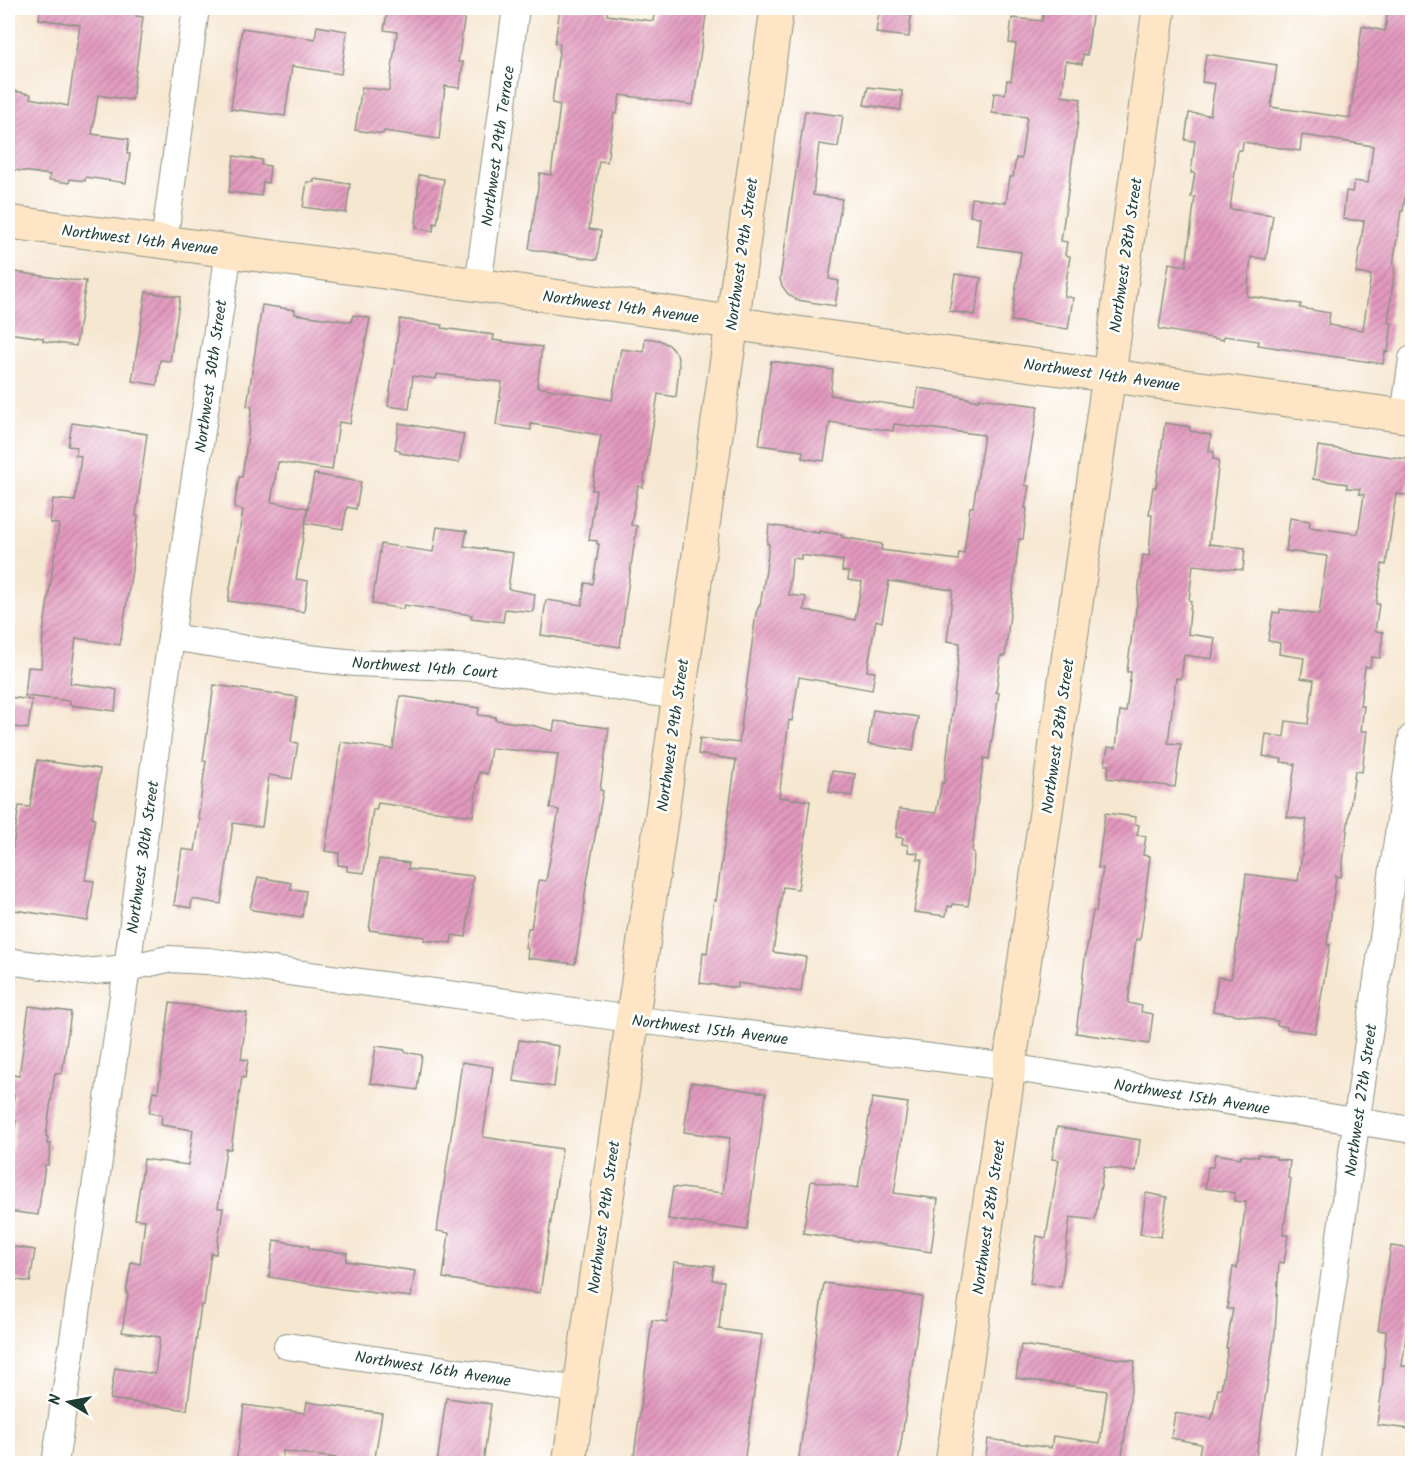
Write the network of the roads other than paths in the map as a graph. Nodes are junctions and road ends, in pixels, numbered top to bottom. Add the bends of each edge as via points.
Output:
1 (196, 8) edge
2 (516, 8) edge
3 (777, 8) edge
4 (1159, 8) edge
5 (8, 222) edge
6 (164, 242) junction
7 (229, 251) junction
8 (478, 285) junction
9 (731, 322) junction
10 (1413, 359) edge
11 (1109, 375) junction
12 (1408, 416) edge
13 (171, 636) junction
14 (678, 696) junction
15 (1413, 737) edge
16 (8, 962) edge
17 (127, 968) junction
18 (632, 1020) junction
19 (1010, 1067) junction
20 (1357, 1122) junction
21 (1413, 1130) edge
22 (287, 1346) dead end
23 (579, 1390) junction
24 (55, 1464) edge
25 (569, 1464) edge
26 (952, 1464) edge
27 (1307, 1464) edge

1 - 6 street
2 - 8 street, Northwest 29th Terrace
3 - 9 street, Northwest 29th Street
4 - 11 street, Northwest 28th Street
5 - 6 street, Northwest 14th Avenue
6 - 7 street, Northwest 14th Avenue
7 - 8 street, Northwest 14th Avenue
7 - 13 street, Northwest 30th Street
8 - 9 street, Northwest 14th Avenue
9 - 11 street, Northwest 14th Avenue
9 - 14 street, Northwest 29th Street
10 - 12 street
11 - 12 street, Northwest 14th Avenue
11 - 19 street, Northwest 28th Street
13 - 14 street, Northwest 14th Court via 326,660 478,668
13 - 17 street, Northwest 30th Street
14 - 18 street, Northwest 29th Street
15 - 20 street, Northwest 27th Street
16 - 17 street, Northwest 15th Avenue via 83,972
17 - 18 street, Northwest 15th Avenue via 168,959 208,962
17 - 24 street, Northwest 30th Street
18 - 19 street, Northwest 15th Avenue
18 - 23 street, Northwest 29th Street
19 - 20 street, Northwest 15th Avenue
19 - 26 street, Northwest 28th Street
20 - 21 street, Northwest 15th Avenue
20 - 27 street, Northwest 27th Street
22 - 23 street, Northwest 16th Avenue
23 - 25 street, Northwest 29th Street

